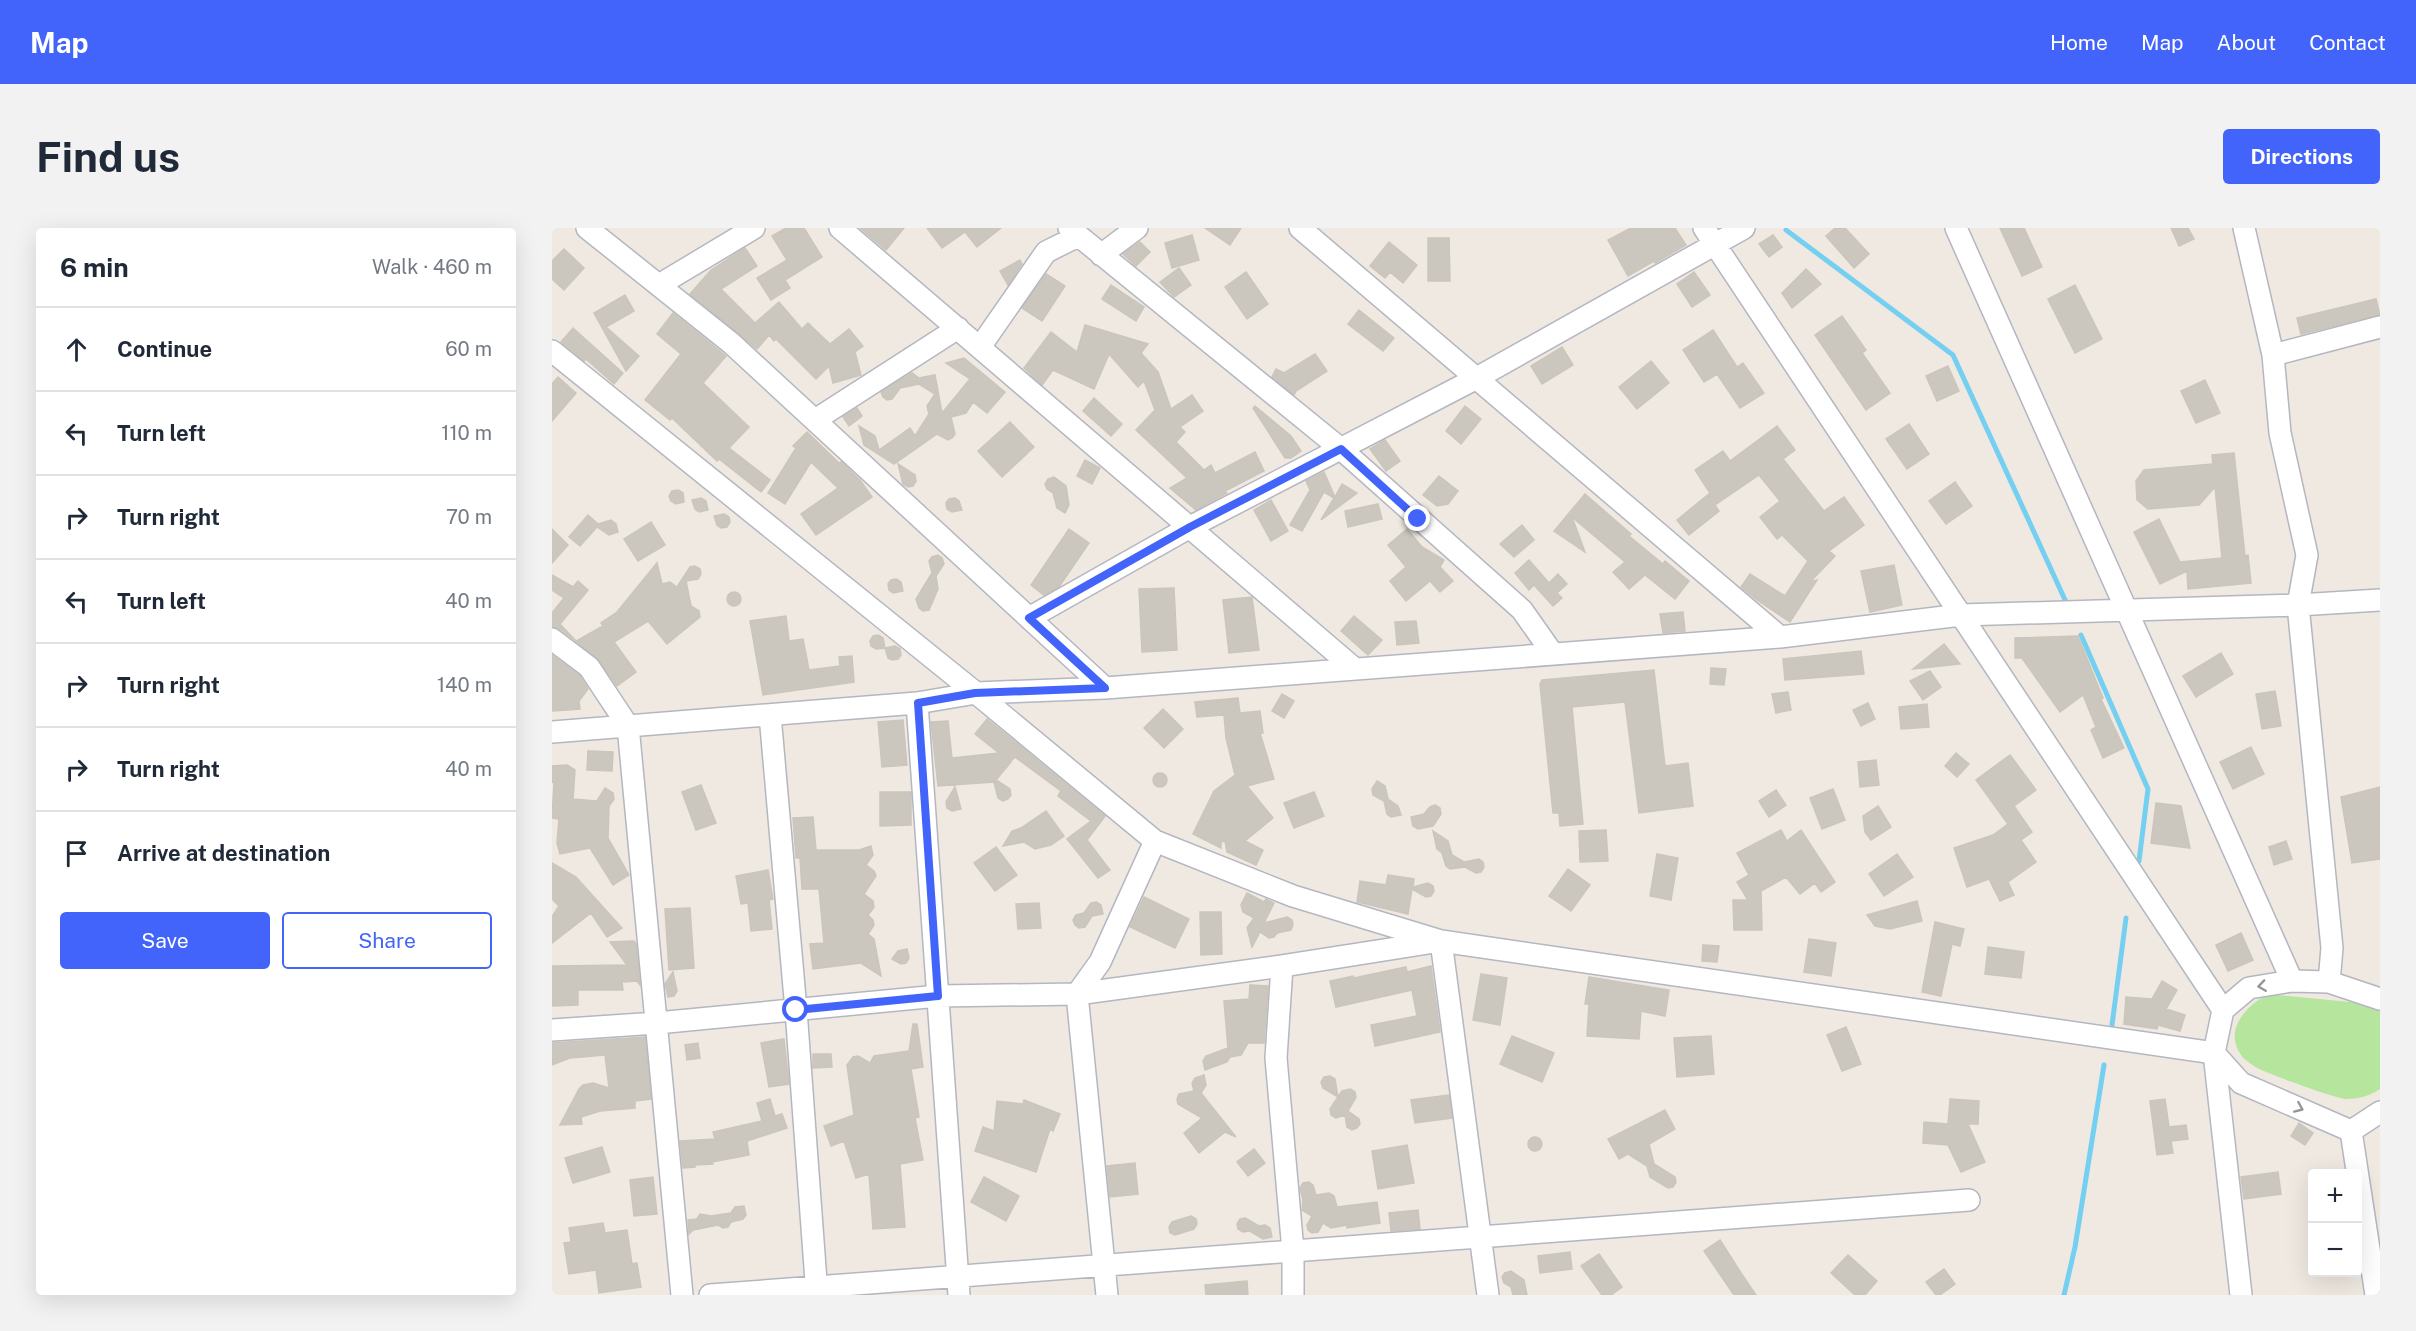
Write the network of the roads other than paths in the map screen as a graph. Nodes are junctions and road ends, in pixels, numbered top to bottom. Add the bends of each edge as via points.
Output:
1 (587, 228) edge
2 (754, 228) edge
3 (840, 228) edge
4 (1137, 228) edge
5 (1300, 228) edge
6 (1744, 228) edge
7 (1956, 228) edge
8 (2244, 228) edge
9 (1074, 232) edge
10 (1709, 236) edge
11 (1101, 255) junction
12 (659, 285) junction
13 (2380, 327) edge
14 (958, 328) junction
15 (980, 347) junction
16 (552, 351) edge
17 (2273, 355) junction
18 (1475, 379) junction
19 (815, 420) junction
20 (1341, 449) junction
21 (1190, 527) junction
22 (2380, 600) edge
23 (2298, 605) junction
24 (2127, 610) junction
25 (1960, 615) junction
26 (1029, 618) junction
27 (1780, 637) junction
28 (552, 639) edge
29 (1553, 654) junction
30 (1355, 669) junction
31 (1105, 688) junction
32 (975, 693) junction
33 (918, 703) junction
34 (770, 714) junction
35 (628, 726) junction
36 (552, 732) edge
37 (1155, 841) junction
38 (1441, 941) junction
39 (1282, 966) junction
40 (2292, 981) junction
41 (2330, 982) junction
42 (1077, 994) junction
43 (938, 996) junction
44 (2380, 999) edge
45 (796, 1010) junction
46 (2223, 1010) junction
47 (657, 1023) junction
48 (552, 1029) edge
49 (2214, 1053) junction
50 (2369, 1125) edge
51 (1970, 1200) dead end
52 (1481, 1237) junction
53 (1293, 1251) junction
54 (1104, 1265) junction
55 (958, 1286) edge
56 (817, 1291) edge
57 (682, 1295) edge
58 (710, 1295) edge
59 (1107, 1295) edge
60 (1293, 1295) edge
61 (1488, 1295) edge
62 (2241, 1295) edge
63 (2376, 1295) edge

1 - 12 street
2 - 12 street
3 - 14 street
4 - 11 street
5 - 18 street
6 - 10 street
7 - 24 street
8 - 17 street
9 - 11 street
9 - 15 street via 1046,252
10 - 18 street
10 - 25 street
11 - 20 street
12 - 19 street via 731,343
13 - 17 street
14 - 15 street
14 - 19 street
15 - 21 street
16 - 32 street
17 - 23 street via 2280,433 2307,555
18 - 20 street
18 - 27 street
19 - 26 street
20 - 21 street
20 - 29 street via 1522,610
21 - 26 street
21 - 30 street
22 - 23 street
23 - 24 street
23 - 41 street via 2332,948
24 - 25 street
24 - 40 street
25 - 27 street
25 - 46 street
26 - 31 street
27 - 29 street
28 - 35 street via 590,667
29 - 30 street
30 - 31 street
31 - 32 street
32 - 33 street
32 - 37 street
33 - 34 street
33 - 43 street
34 - 35 street
34 - 45 street
35 - 36 street
35 - 47 street
37 - 38 street via 1293,896
37 - 42 street via 1100,962
38 - 39 street
38 - 49 street
38 - 52 street
39 - 42 street
39 - 53 street via 1276,1058
40 - 41 street
40 -> 46 street via 2249,987
41 - 44 street
42 - 43 street
42 - 54 street
43 - 45 street
43 - 55 street
45 - 47 street
45 - 56 street
46 - 49 street
47 - 48 street
47 - 57 street
49 -> 50 street via 2241,1083
49 - 62 street
50 - 63 street
51 - 52 street
52 - 53 street
52 - 61 street
53 - 54 street
53 - 60 street
54 - 55 street
54 - 59 street
55 - 56 street
56 - 58 street

